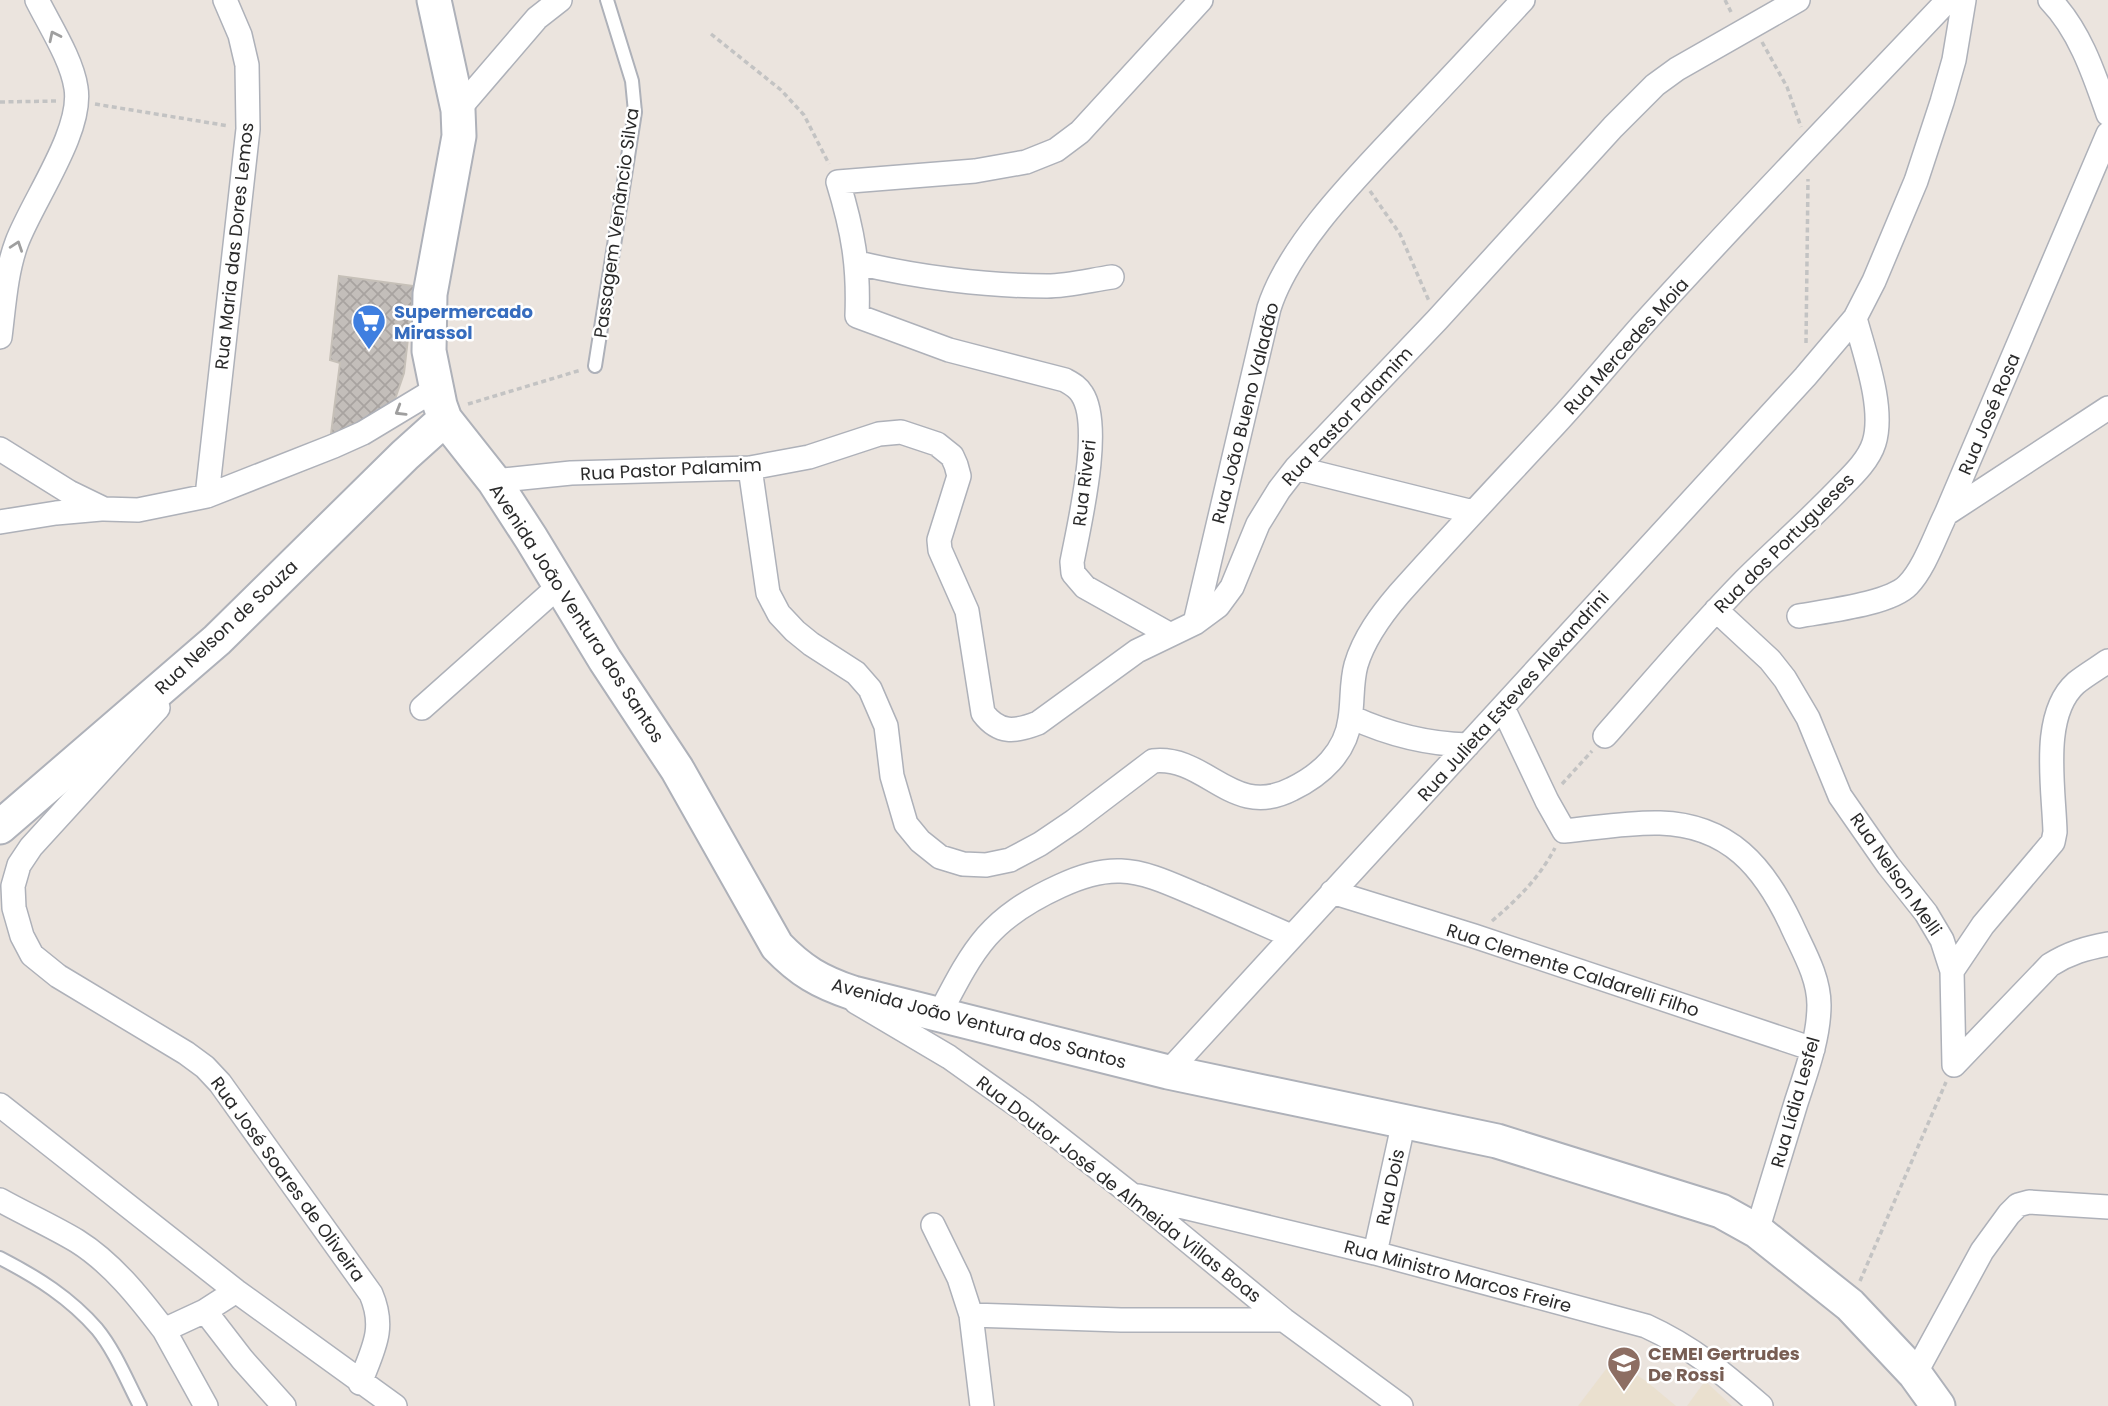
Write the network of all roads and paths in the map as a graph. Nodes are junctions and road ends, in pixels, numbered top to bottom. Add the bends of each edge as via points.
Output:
1 (37, 0) edge
2 (225, 0) edge
3 (433, 0) edge
4 (560, 0) edge
5 (607, 0) edge
6 (1201, 0) edge
7 (1523, 0) edge
8 (1798, 0) edge
9 (1948, 0) edge
10 (1964, 0) edge
11 (2050, 0) edge
12 (1753, 25) junction
13 (711, 34) dead end
14 (77, 101) junction
15 (0, 102) edge
16 (458, 110) junction
17 (2108, 114) edge
18 (248, 129) junction
19 (2108, 134) edge
20 (1808, 149) junction
21 (1359, 175) junction
22 (838, 182) junction
23 (858, 264) junction
24 (1112, 277) dead end
25 (1855, 318) junction
26 (1437, 320) junction
27 (0, 337) edge
28 (595, 366) joint
29 (1805, 377) junction
30 (441, 406) junction
31 (2108, 408) edge
32 (363, 433) junction
33 (0, 449) edge
34 (405, 455) junction
35 (750, 468) junction
36 (1296, 468) junction
37 (494, 481) junction
38 (207, 496) junction
39 (104, 509) junction
40 (1473, 512) junction
41 (1946, 514) junction
42 (0, 522) edge
43 (558, 586) junction
44 (1716, 610) junction
45 (1799, 616) dead end
46 (1195, 623) junction
47 (1169, 634) junction
48 (217, 640) junction
49 (2108, 661) edge
50 (422, 708) dead end
51 (1503, 708) junction
52 (1350, 717) junction
53 (1605, 736) joint
54 (1468, 745) junction
55 (1547, 801) junction
56 (1, 825) edge
57 (1564, 831) junction
58 (1332, 892) junction
59 (1290, 936) junction
60 (1474, 936) junction
61 (2108, 944) edge
62 (1952, 971) junction
63 (827, 984) junction
64 (939, 1015) junction
65 (1813, 1049) junction
66 (1954, 1065) junction
67 (1168, 1072) junction
68 (0, 1105) edge
69 (1404, 1121) junction
70 (1132, 1195) junction
71 (0, 1200) edge
72 (2108, 1207) edge
73 (933, 1224) dead end
74 (1757, 1231) junction
75 (1375, 1253) junction
76 (0, 1258) edge
77 (236, 1291) junction
78 (1850, 1305) junction
79 (205, 1311) junction
80 (971, 1315) junction
81 (1284, 1320) junction
82 (164, 1330) junction
83 (1915, 1374) junction
84 (360, 1383) junction
85 (140, 1406) edge
86 (206, 1406) edge
87 (284, 1406) edge
88 (395, 1406) edge
89 (982, 1406) edge
90 (1401, 1406) edge
91 (1761, 1406) edge
92 (1938, 1406) edge

14 -> 1 street via 68,63
2 - 18 street, Rua Maria das Dores Lemos via 247,65
3 - 16 main road, Avenida João Ventura dos Santos
4 - 16 street via 537,18
5 - 28 lane, Passagem Venâncio Silva via 632,81 635,113
6 - 22 street via 1080,132 1056,150 1026,162 975,171
7 - 21 street, Rua João Bueno Valadão
8 - 12 street, Rua Pastor Palamim
9 - 20 street, Rua Mercedes Moia
10 - 25 street via 1954,60 1916,181
11 - 17 street via 2088,59
12 - 20 path via 1787,87
12 - 26 street, Rua Pastor Palamim via 1655,85
13 - 22 path via 781,90 804,115
14 - 15 path
14 - 18 path
27 -> 14 street via 17,243 69,133
16 - 30 main road, Avenida João Ventura dos Santos via 458,136 430,294 429,351
18 - 38 street, Rua Maria das Dores Lemos
19 - 41 street, Rua José Rosa
20 - 29 path
20 - 40 street, Rua Mercedes Moia
21 - 26 path via 1401,234
21 - 46 street, Rua João Bueno Valadão via 1300,248 1275,289
22 - 23 street
23 - 24 street via 954,280 1049,286
23 - 47 street, Rua Riveri via 857,316 950,350 1065,380 1083,394 1090,440 1073,573 1085,587
25 - 29 street, Rua Julieta Esteves Alexandrini
25 - 44 street, Rua dos Portugueses via 1876,405 1874,445 1814,517
26 - 36 street, Rua Pastor Palamim
28 - 30 path
29 - 51 street, Rua Julieta Esteves Alexandrini
30 -> 32 street
30 - 34 main road, Rua Nelson de Souza
30 - 37 main road, Avenida João Ventura dos Santos
31 - 41 street
32 - 34 street via 388,441
32 - 38 street
33 - 39 street
34 - 48 main road, Rua Nelson de Souza
35 - 37 street, Rua Pastor Palamim via 571,473
35 - 47 street, Rua Pastor Palamim via 809,457 880,433 901,432 937,444 952,456 959,475 940,550 967,611 983,713 997,727 1020,730 1038,723 1114,666
35 - 52 street, Rua Mercedes Moia via 768,593 794,631 856,673 870,688 886,726 891,776 906,824 940,857 986,866 1010,860 1074,821 1153,761 1176,763 1241,795 1273,797 1324,770 1346,738
36 - 40 street
36 - 46 street, Rua Pastor Palamim via 1258,524 1225,598
37 - 43 main road, Avenida João Ventura dos Santos
38 - 39 street via 138,510
39 - 42 street
40 - 52 street, Rua Mercedes Moia via 1386,610 1367,639 1356,666
41 - 45 street, Rua José Rosa via 1917,572 1898,593
43 - 50 street
43 - 63 main road, Avenida João Ventura dos Santos via 677,769 777,946
44 - 53 street, Rua dos Portugueses
44 - 62 street, Rua Nelson Melli via 1785,679 1808,718 1840,796 1926,913 1942,940
46 - 47 street, Rua Pastor Palamim
48 - 56 main road, Rua Nelson de Souza
48 - 84 street, Rua José Soares de Oliveira via 31,847 13,886 14,908 32,955 205,1067 280,1164 355,1269 378,1311 375,1345
49 - 62 street via 2075,684 2055,719 2053,842 1983,925
51 - 54 street, Rua Julieta Esteves Alexandrini
51 - 55 street
52 - 54 street via 1412,740
53 - 55 path
54 - 58 street, Rua Julieta Esteves Alexandrini
55 - 57 street
57 - 60 path via 1544,868 1519,898
57 - 65 street, Rua Lídia Lesfel via 1661,823 1693,828 1740,850 1756,865 1787,916 1813,972 1819,1004
58 - 59 street, Rua Julieta Esteves Alexandrini
58 - 60 street, Rua Clemente Caldarelli Filho
59 - 64 street via 1143,875 1121,870 1085,874 1026,903 995,926 967,963
59 - 67 street, Rua Julieta Esteves Alexandrini
60 - 65 street, Rua Clemente Caldarelli Filho
61 - 66 street via 2074,952 2050,965
62 - 66 street, Rua Nelson Melli
63 - 64 main road, Avenida João Ventura dos Santos
63 - 70 street, Rua Doutor José de Almeida Villas Boas via 949,1057
64 - 67 main road, Avenida João Ventura dos Santos
65 - 74 street, Rua Lídia Lesfel
66 - 78 path
67 - 69 main road, Avenida João Ventura dos Santos
68 - 77 street
69 - 74 main road, Avenida João Ventura dos Santos via 1497,1141 1652,1188 1721,1211
69 - 75 street, Rua Dois
70 - 75 street, Rua Ministro Marcos Freire
70 - 81 street, Rua Doutor José de Almeida Villas Boas
71 - 82 street via 78,1242 138,1297
72 - 83 street via 2018,1205 1982,1251
73 - 80 street
74 - 78 main road, Avenida João Ventura dos Santos
75 - 91 street, Rua Ministro Marcos Freire via 1646,1326 1677,1340
76 - 85 lane via 69,1301 98,1331
77 - 79 street
77 - 84 street
78 - 83 main road, Avenida João Ventura dos Santos
79 - 82 street
79 - 87 street
80 - 81 street
80 - 89 street
81 - 90 street, Rua Doutor José de Almeida Villas Boas
82 - 86 street
83 - 92 main road, Avenida João Ventura dos Santos
84 - 88 street

